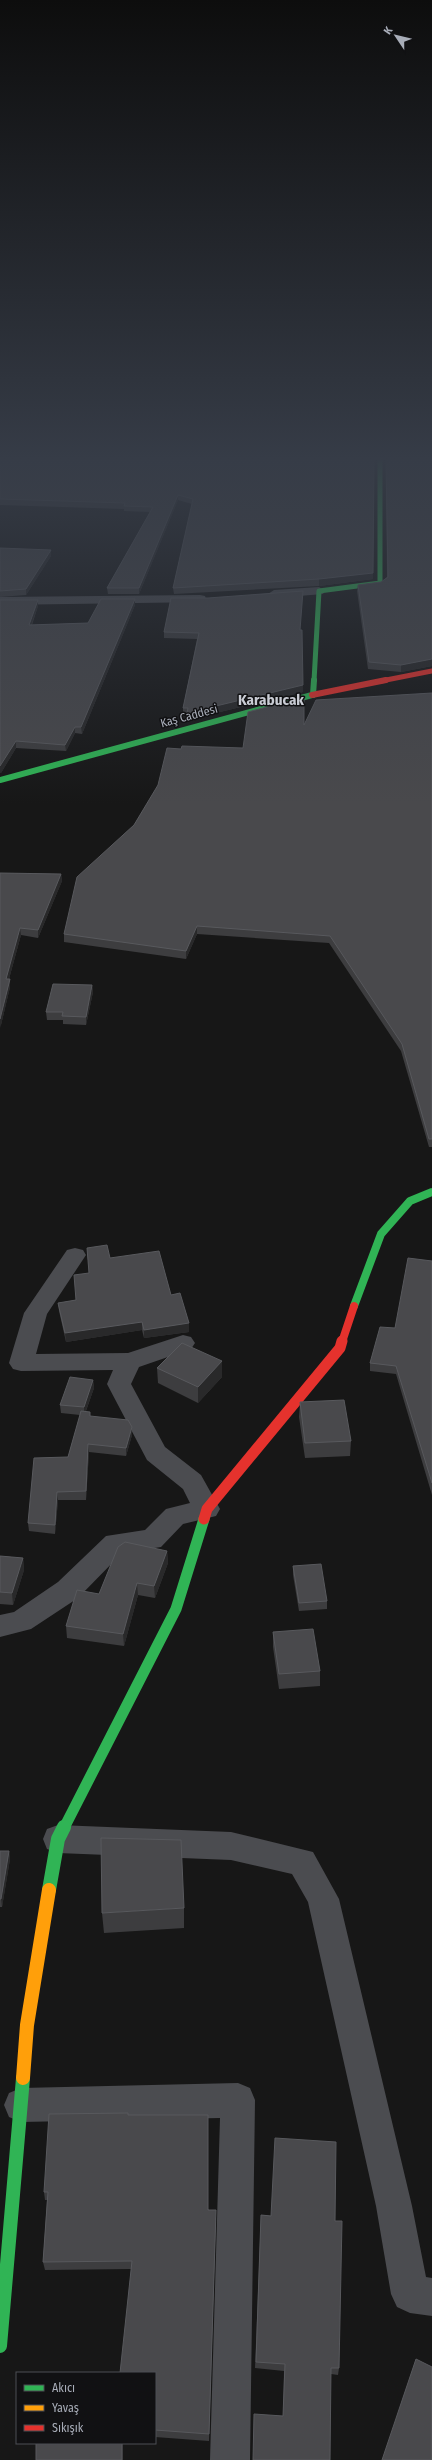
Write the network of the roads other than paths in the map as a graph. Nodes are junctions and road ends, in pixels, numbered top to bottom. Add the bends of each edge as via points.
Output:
1 (380, 575) edge
2 (319, 591) junction
3 (264, 595) edge
4 (216, 598) edge
5 (0, 601) edge
6 (432, 671) edge
7 (313, 695) junction
8 (0, 780) edge
9 (432, 1192) edge
10 (75, 1255) dead end
11 (183, 1343) edge
12 (129, 1362) junction
13 (207, 1510) junction
14 (0, 1626) edge
15 (58, 1839) junction
16 (21, 2105) junction
17 (432, 2297) edge
18 (0, 2346) edge
19 (230, 2460) edge

1 - 2 street via 380,583
2 - 3 street
2 - 7 street
4 - 5 street
6 - 7 street, Kaş Caddesi
7 - 8 street, Kaş Caddesi
9 - 13 street via 410,1201 381,1234 340,1348
10 - 12 street via 36,1313 21,1363
11 - 12 street
12 - 13 street via 119,1384 156,1453 192,1482
13 - 14 street via 175,1516 152,1540 115,1543 68,1590 21,1621
13 - 15 street via 176,1609
15 - 16 street via 27,2025
15 - 17 street via 231,1846 302,1862 323,1899 394,2206 410,2294
16 - 18 street
16 - 19 street via 238,2100

